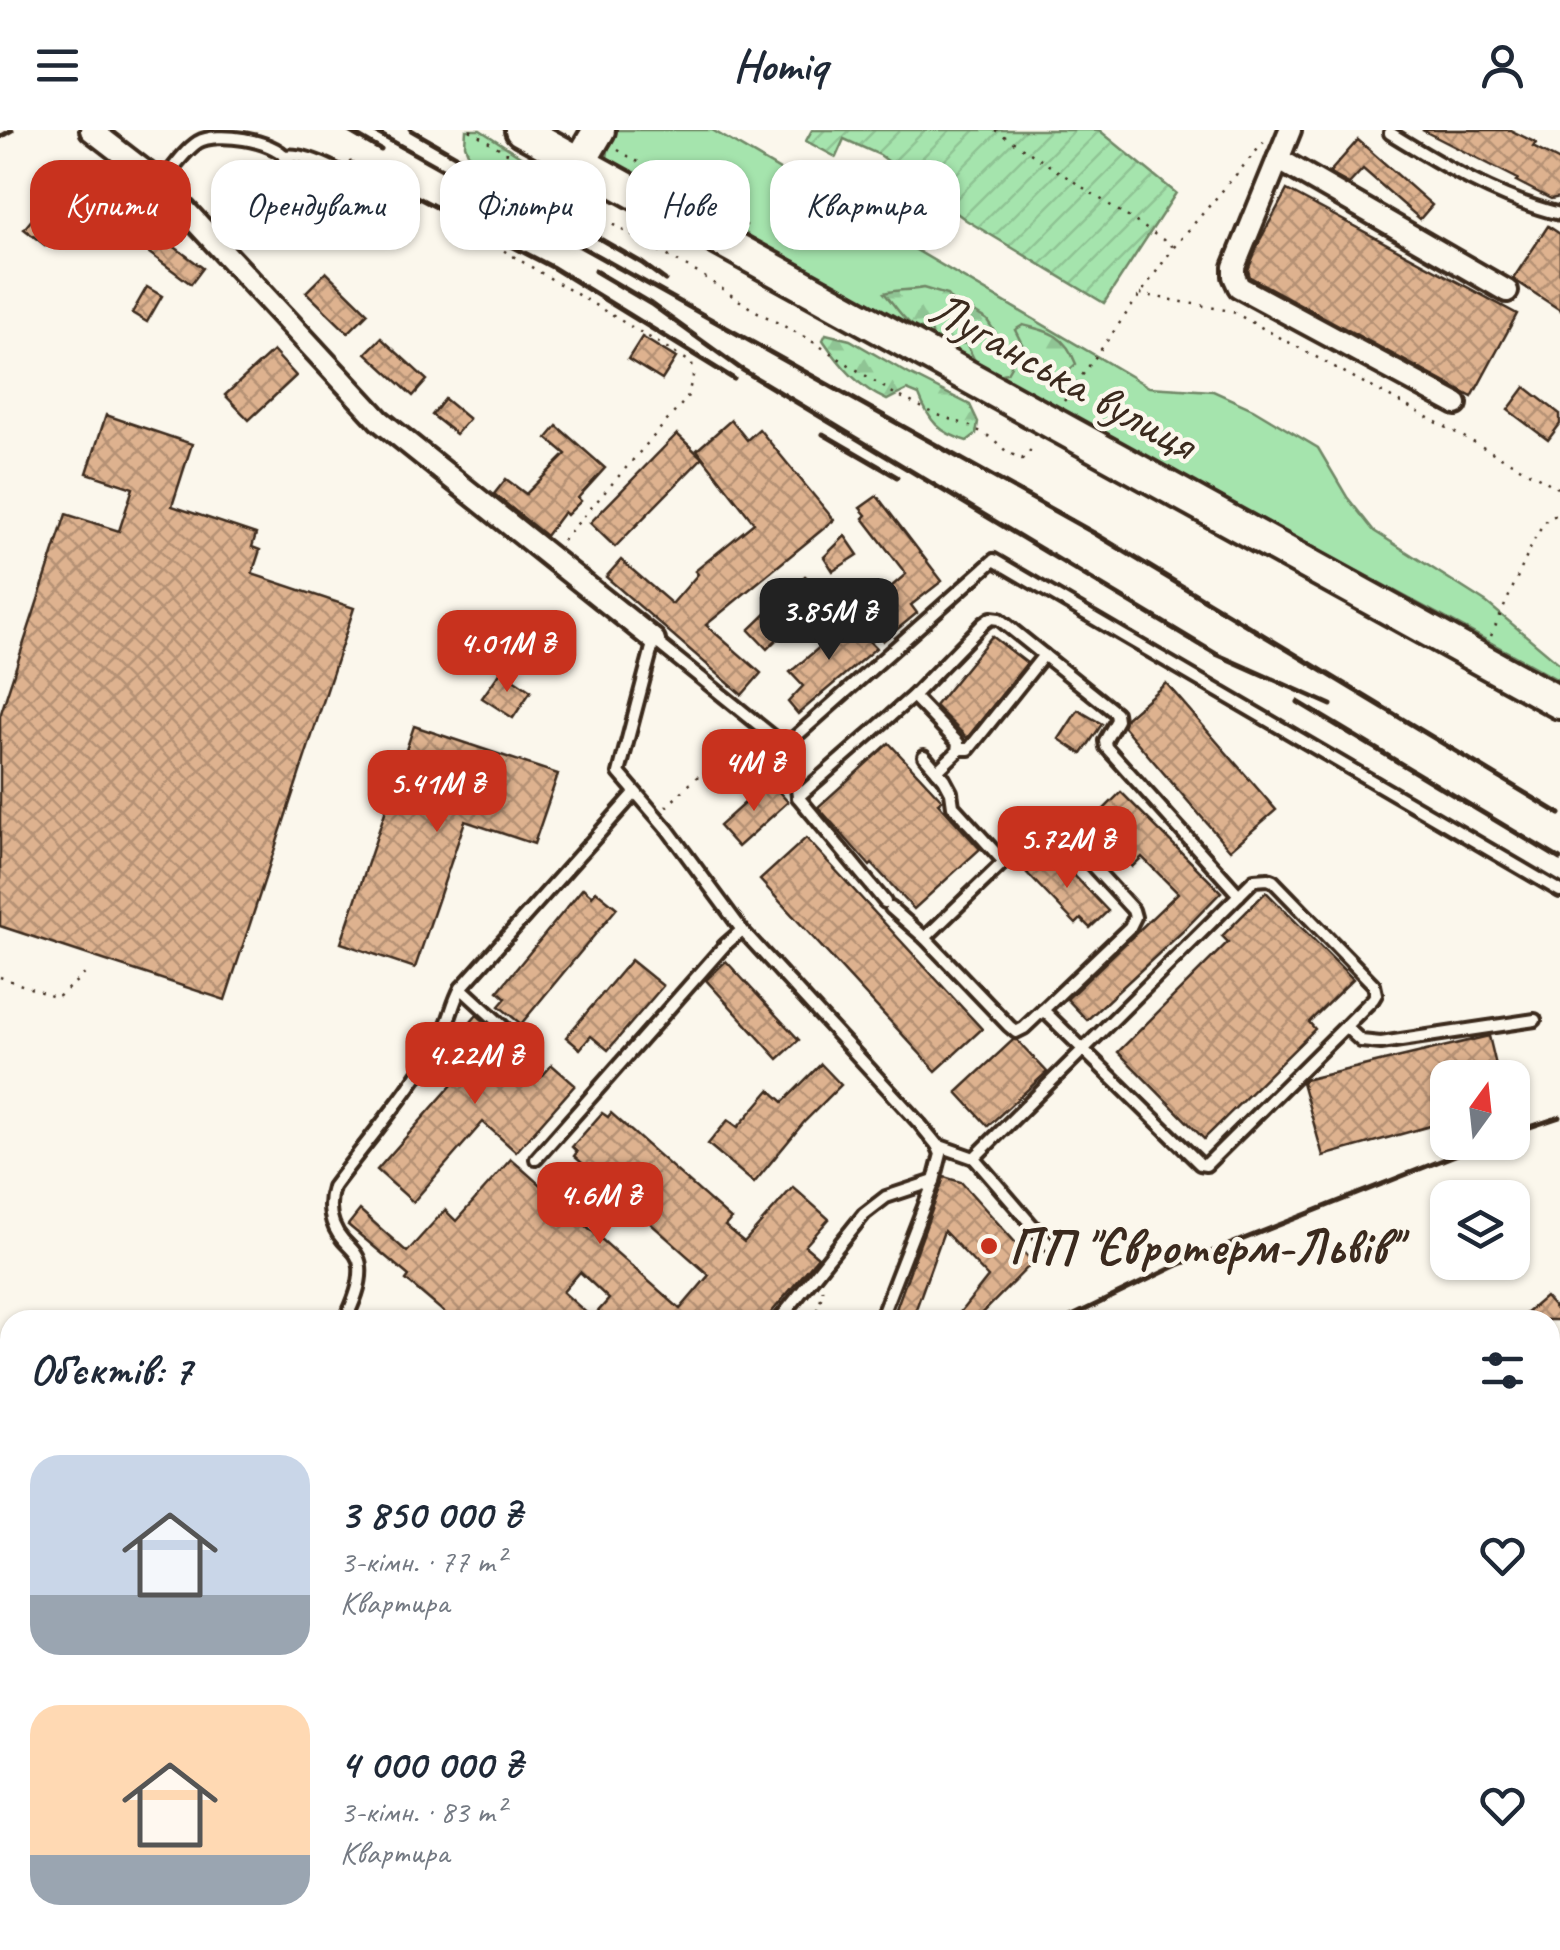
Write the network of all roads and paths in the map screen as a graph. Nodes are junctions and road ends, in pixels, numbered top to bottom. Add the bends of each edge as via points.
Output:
1 (90, 130) edge
2 (470, 130) edge
3 (520, 130) edge
4 (599, 130) edge
5 (995, 130) edge
6 (1290, 130) edge
7 (1389, 131) edge
8 (1270, 152) junction
9 (285, 156) junction
10 (129, 160) edge
11 (183, 160) edge
12 (518, 160) edge
13 (572, 160) edge
14 (581, 160) edge
15 (606, 179) edge
16 (1560, 214) edge
17 (191, 216) edge
18 (606, 221) edge
19 (1174, 247) junction
20 (503, 250) edge
21 (1507, 290) dead end
22 (1140, 294) junction
23 (1456, 404) dead end
24 (1058, 410) dead end
25 (1036, 446) dead end
26 (1560, 488) edge
27 (1560, 514) edge
28 (549, 557) junction
29 (654, 640) junction
30 (1489, 640) dead end
31 (1044, 655) junction
32 (913, 696) junction
33 (1560, 703) edge
34 (755, 722) junction
35 (785, 746) junction
36 (959, 749) junction
37 (924, 756) dead end
38 (937, 771) junction
39 (635, 793) junction
40 (798, 796) junction
41 (655, 816) junction
42 (1004, 862) junction
43 (1560, 891) edge
44 (1239, 895) junction
45 (742, 930) junction
46 (924, 938) junction
47 (86, 973) dead end
48 (0, 978) edge
49 (461, 988) junction
50 (1044, 1010) junction
51 (1535, 1020) dead end
52 (1346, 1027) junction
53 (522, 1044) dead end
54 (1082, 1048) junction
55 (937, 1145) junction
56 (974, 1158) junction
57 (536, 1159) dead end
58 (934, 1181) junction
59 (1050, 1246) dead end
60 (816, 1273) junction
61 (349, 1310) edge
62 (787, 1310) edge
63 (817, 1310) edge
64 (884, 1310) edge

1 - 10 street
2 - 12 path
3 - 13 main road, Луганська вулиця
4 - 14 main road
5 - 19 path
6 - 8 street
7 - 16 lane via 1435,162 1520,203
8 - 19 path
8 - 21 street
8 - 23 street via 1234,267 1239,287
9 - 9 lane via 299,180 333,209 359,218 378,211 380,199 369,188 316,161
9 - 11 lane via 266,145 217,136 200,141
15 - 33 main road, Луганська вулиця
17 - 28 street via 380,420
18 - 25 path via 893,393 970,426 1022,459
19 - 22 path
20 - 28 path via 692,363 694,376 686,398
22 - 24 path
22 - 26 path via 1231,311
27 - 30 path via 1548,518 1536,536
28 - 29 street
29 - 34 lane
29 - 39 lane via 619,772
31 - 32 lane via 992,618
31 - 36 lane via 970,749
31 - 44 lane via 1116,713 1106,748
32 - 36 lane
32 - 40 lane
34 - 35 lane
34 - 41 path
35 - 40 lane via 793,755
35 - 43 lane via 994,560
36 - 38 lane
37 - 38 lane
38 - 42 lane via 953,806
39 - 41 lane
39 - 49 lane
40 - 46 lane via 888,905
41 - 45 lane
42 - 46 lane
42 - 50 lane via 1048,826 1135,916
44 - 52 lane via 1254,880 1274,881 1374,985 1373,999
44 - 54 lane
45 - 55 lane
45 - 57 lane
46 - 50 lane via 1016,1032
47 - 48 path via 57,998
49 - 53 lane
49 - 61 lane via 435,1048 330,1194 334,1226 360,1266
50 - 54 lane
51 - 52 lane via 1381,1043 1361,1041
52 - 54 lane via 1206,1165
54 - 56 lane
55 - 56 lane
55 - 58 lane
56 - 59 lane
58 - 60 lane via 878,1203
58 - 64 lane
60 - 62 lane
60 - 63 path via 823,1293

